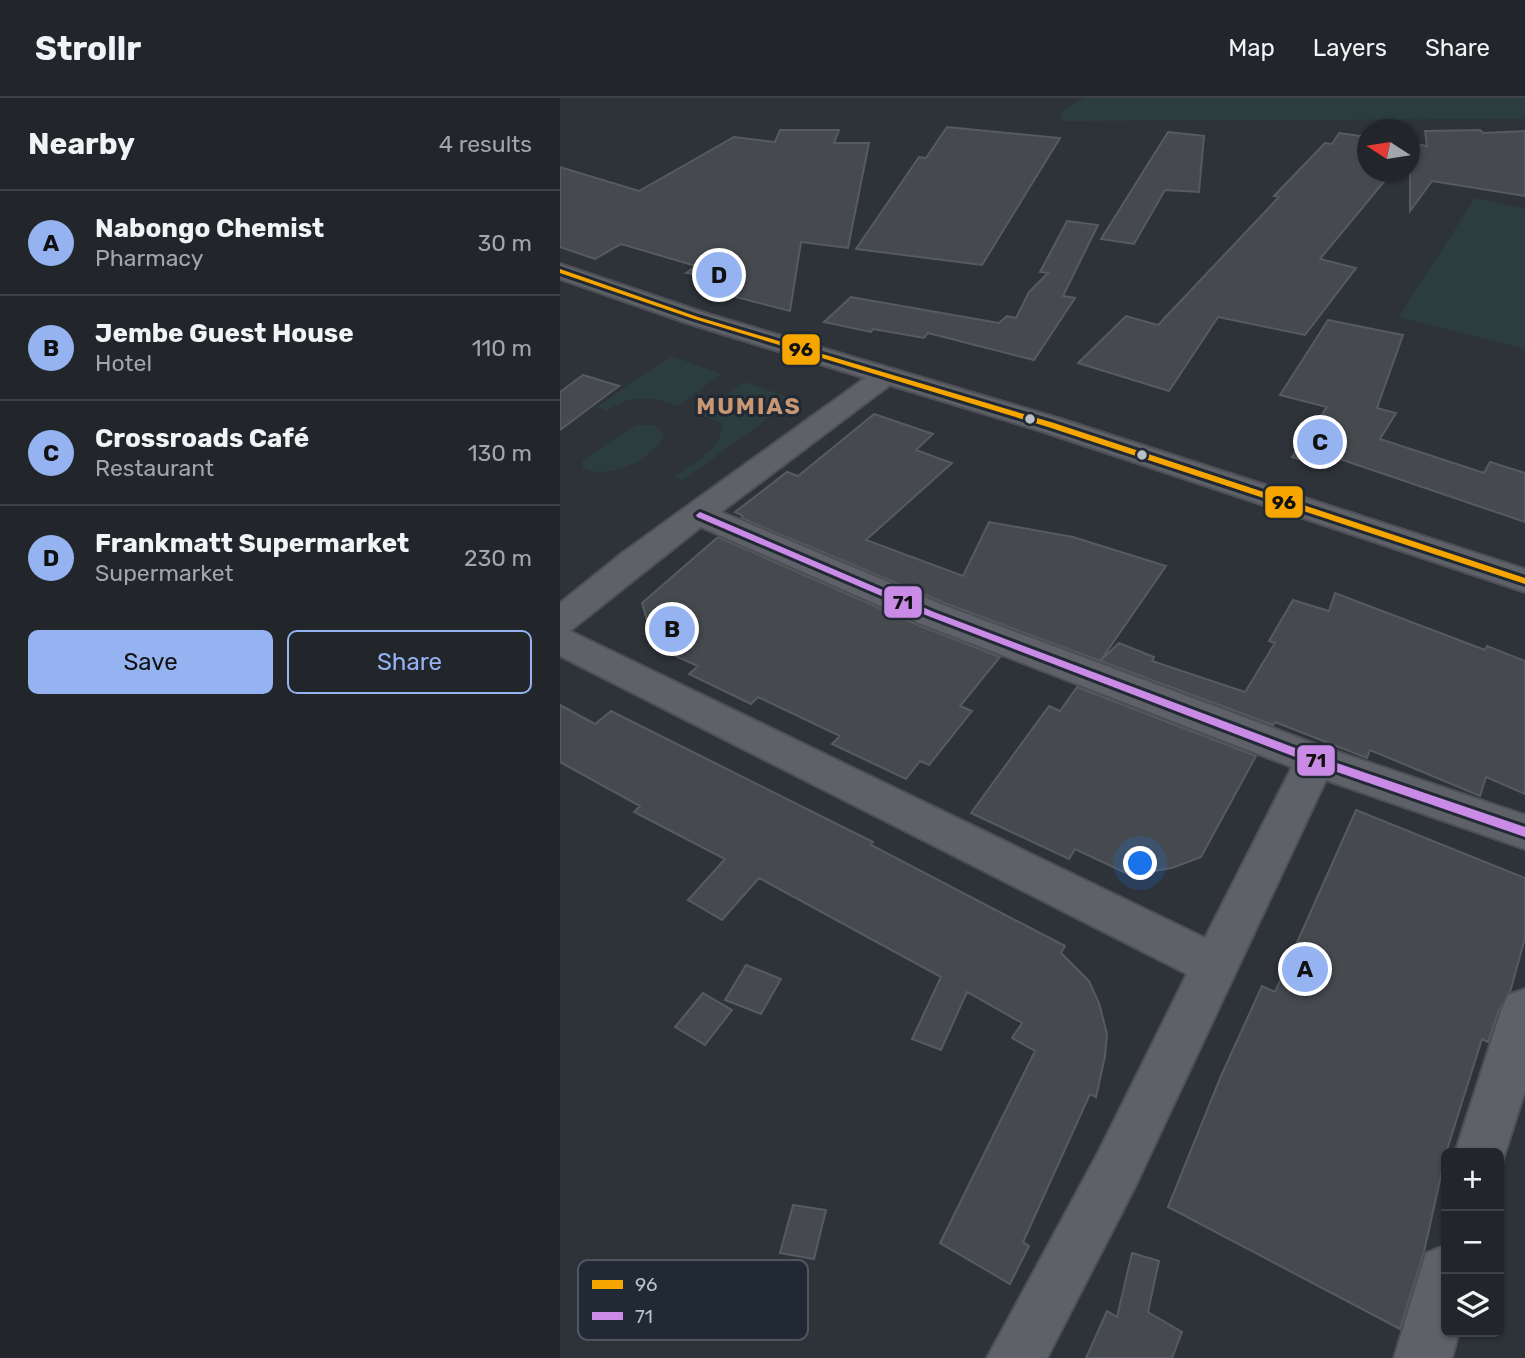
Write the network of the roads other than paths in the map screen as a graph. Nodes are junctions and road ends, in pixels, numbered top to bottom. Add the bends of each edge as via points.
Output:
1 (560, 271) edge
2 (888, 374) junction
3 (700, 515) junction
4 (1525, 581) edge
5 (560, 622) edge
6 (560, 641) edge
7 (1315, 760) junction
8 (1525, 832) edge
9 (1214, 965) junction
10 (1525, 1011) edge
11 (1483, 1148) edge
12 (1446, 1274) edge
13 (1016, 1358) edge
14 (1423, 1358) edge

1 - 2 street via 696,318
2 - 3 street
2 - 4 street
3 - 5 street via 634,561
3 - 7 street via 931,614
6 - 9 street
7 - 8 street
7 - 9 street
9 - 13 street via 1117,1169
10 - 11 street
12 - 14 street

